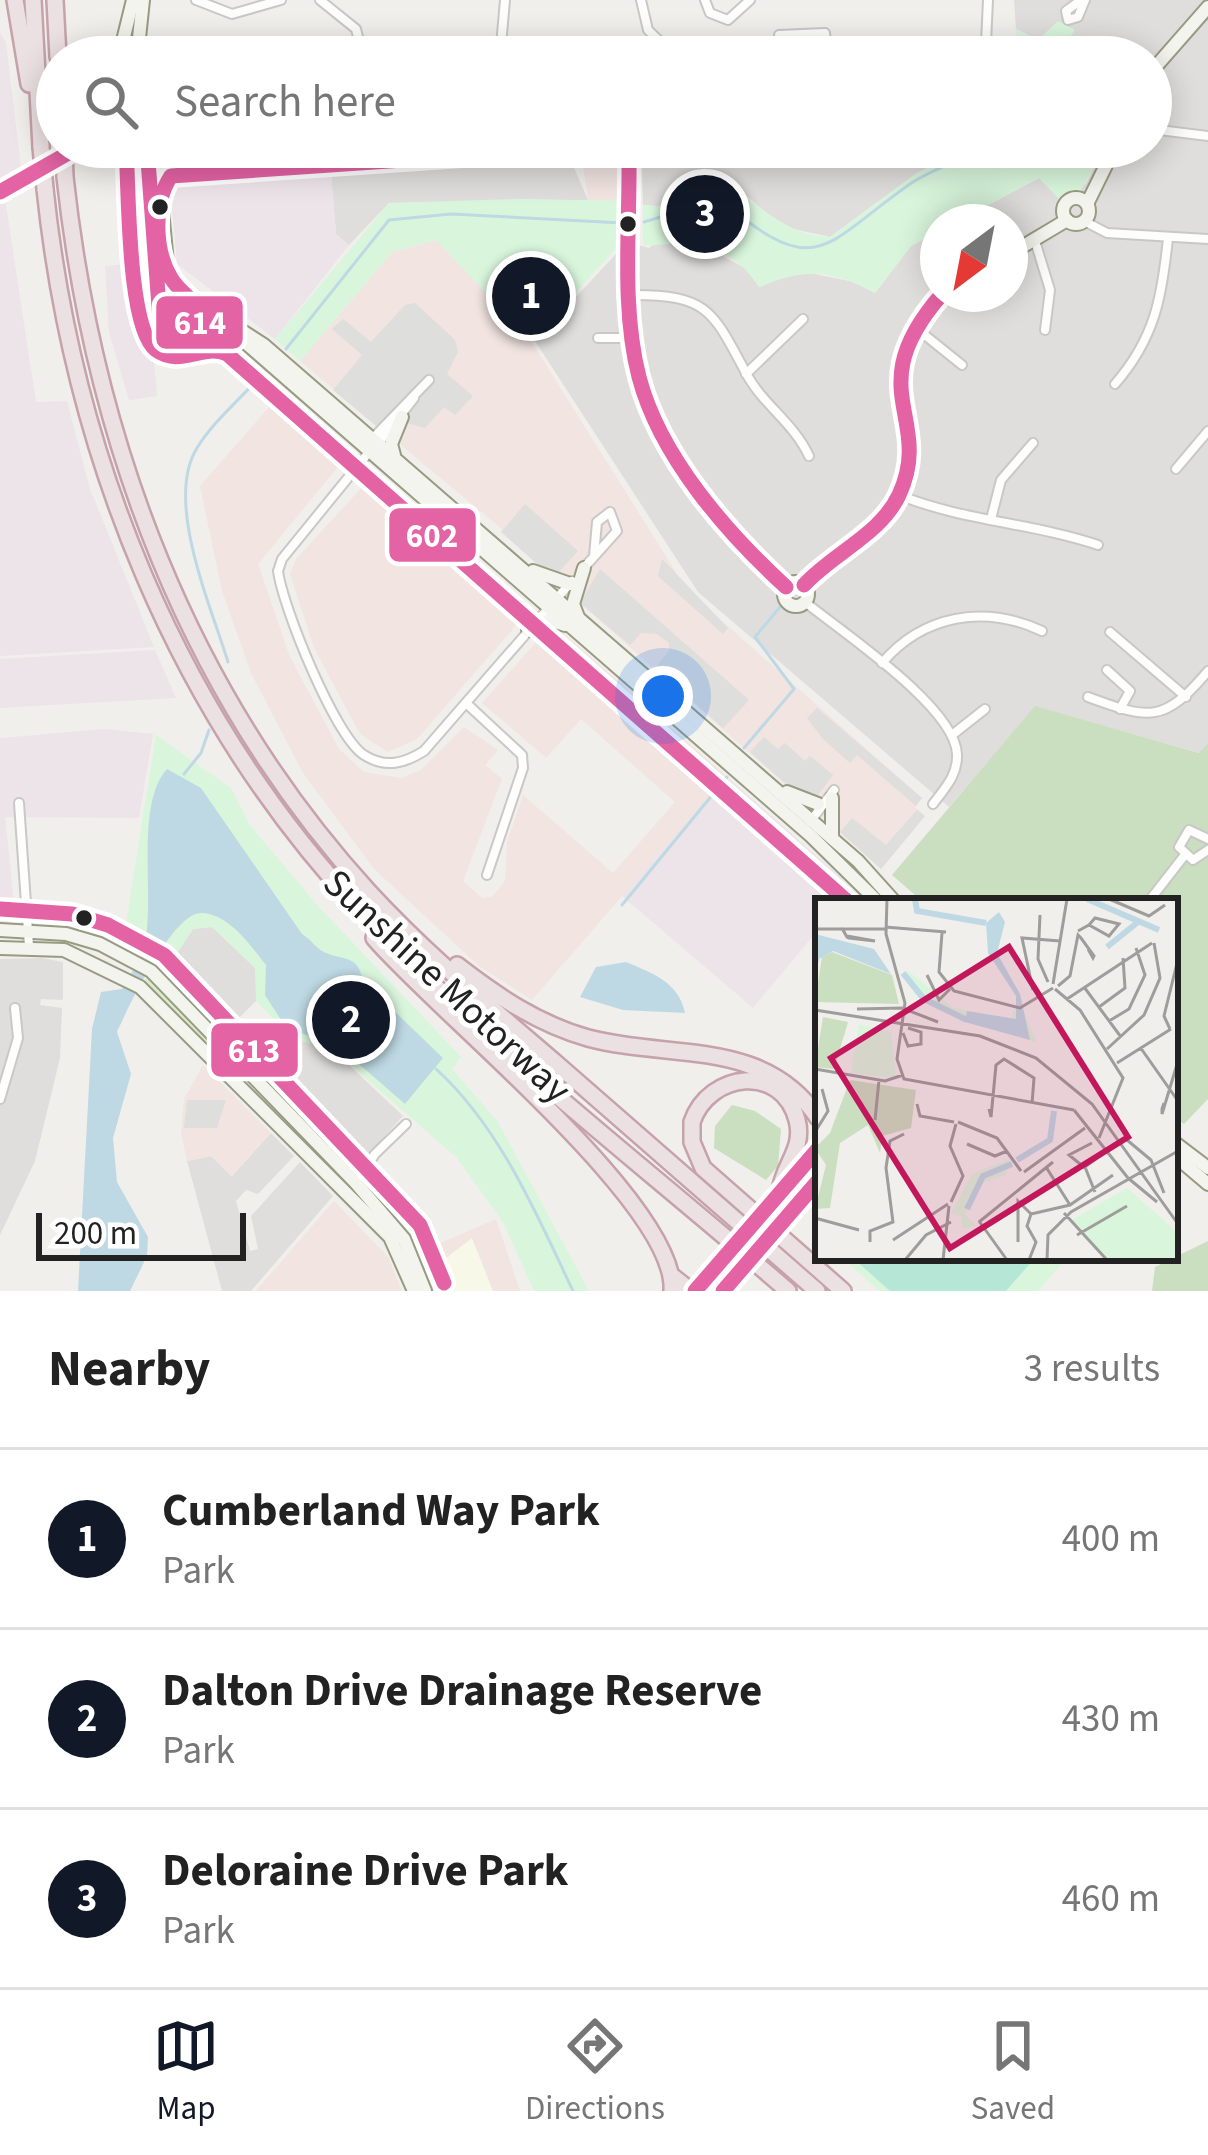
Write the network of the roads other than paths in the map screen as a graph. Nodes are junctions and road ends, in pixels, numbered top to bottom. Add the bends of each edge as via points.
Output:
1 (15, 0) edge
2 (33, 0) edge
3 (55, 0) edge
4 (133, 0) edge
5 (142, 0) edge
6 (196, 0) edge
7 (281, 0) edge
8 (320, 0) edge
9 (505, 0) edge
10 (640, 0) edge
11 (705, 0) edge
12 (750, 0) edge
13 (988, 0) edge
14 (1208, 7) edge
15 (779, 35) dead end
16 (57, 36) edge
17 (124, 36) edge
18 (138, 36) edge
19 (358, 36) edge
20 (502, 36) edge
21 (651, 36) edge
22 (825, 36) edge
23 (986, 36) edge
24 (1172, 48) edge
25 (36, 49) edge
26 (36, 108) edge
27 (1172, 132) edge
28 (1208, 136) edge
29 (38, 168) edge
30 (43, 168) edge
31 (66, 168) edge
32 (149, 168) edge
33 (158, 168) edge
34 (175, 168) edge
35 (235, 168) edge
36 (634, 168) edge
37 (1105, 168) edge
38 (184, 171) junction
39 (160, 191) junction
40 (0, 192) edge
41 (1087, 204) junction
42 (1066, 220) junction
43 (1084, 221) junction
44 (1168, 238) junction
45 (1208, 239) edge
46 (1035, 241) junction
47 (1028, 245) edge
48 (182, 292) junction
49 (634, 295) junction
50 (197, 302) junction
51 (160, 305) junction
52 (927, 312) edge
53 (803, 319) dead end
54 (914, 327) junction
55 (198, 328) junction
56 (1045, 330) dead end
57 (598, 338) dead end
58 (635, 338) junction
59 (962, 365) dead end
60 (746, 374) junction
61 (429, 380) dead end
62 (1115, 384) dead end
63 (415, 396) junction
64 (402, 417) junction
65 (1208, 431) edge
66 (1033, 443) dead end
67 (373, 445) junction
68 (809, 455) dead end
69 (396, 460) junction
70 (1176, 469) dead end
71 (899, 495) junction
72 (991, 519) junction
73 (1098, 544) dead end
74 (497, 548) junction
75 (589, 562) junction
76 (570, 584) junction
77 (804, 585) junction
78 (786, 587) junction
79 (531, 593) junction
80 (806, 602) junction
81 (551, 603) junction
82 (576, 624) junction
83 (528, 630) junction
84 (1042, 631) dead end
85 (1110, 632) dead end
86 (882, 663) junction
87 (1107, 670) dead end
88 (1208, 670) edge
89 (1088, 697) dead end
90 (1186, 697) junction
91 (466, 703) junction
92 (1120, 709) junction
93 (985, 710) dead end
94 (952, 735) junction
95 (752, 769) junction
96 (825, 801) junction
97 (19, 803) dead end
98 (933, 804) dead end
99 (807, 822) junction
100 (1208, 838) edge
101 (834, 840) junction
102 (1208, 850) edge
103 (1184, 856) junction
104 (487, 875) dead end
105 (331, 877) junction
106 (874, 898) edge
107 (891, 898) edge
108 (1151, 898) edge
109 (28, 928) junction
110 (0, 930) edge
111 (418, 942) junction
112 (29, 946) junction
113 (0, 948) edge
114 (15, 1008) dead end
115 (791, 1087) junction
116 (815, 1096) edge
117 (0, 1099) edge
118 (815, 1115) edge
119 (406, 1124) dead end
120 (314, 1138) junction
121 (1178, 1145) edge
122 (815, 1152) edge
123 (1178, 1159) edge
124 (1208, 1168) edge
125 (815, 1173) edge
126 (332, 1181) junction
127 (356, 1183) junction
128 (1208, 1184) edge
129 (780, 1192) junction
130 (768, 1217) junction
131 (392, 1224) junction
132 (400, 1253) junction
133 (830, 1261) edge
134 (715, 1282) edge
135 (672, 1283) edge
136 (414, 1291) edge
137 (424, 1291) edge
138 (693, 1291) edge
139 (788, 1291) edge
140 (817, 1291) edge
141 (845, 1291) edge

1 - 26 highway
2 - 25 highway, Sunshine Motorway
3 - 16 highway
4 - 17 main road
5 - 18 main road
6 - 7 street via 232,14
8 - 19 street
9 - 20 street
10 - 21 street
11 - 12 street via 710,13 728,20
13 - 23 street
14 - 24 main road
15 - 22 street
27 - 28 street
29 - 40 main road
30 - 105 highway, Sunshine Motorway, bridge via 79,385 145,580 235,748
31 - 111 highway, Sunshine Motorway, bridge via 105,405 172,590 274,771
32 - 51 main road
33 - 39 main road
34 - 38 main road
35 - 38 main road
36 - 49 main road
37 - 41 main road
38 - 39 main road
39 - 48 main road via 162,250
41 - 42 main road via 1068,201
41 - 43 main road
42 - 43 main road
42 - 46 main road
43 - 44 street via 1107,232
44 - 45 street
44 - 62 street via 1150,337
46 - 47 main road
46 - 56 street via 1050,290
48 - 50 main road
48 - 51 main road
49 - 58 main road
49 - 60 street via 698,302
50 - 55 main road
50 - 67 main road via 254,337
51 - 55 main road via 173,336
52 - 54 main road
53 - 60 street
54 - 59 street
54 - 71 main road via 896,378 907,465
55 - 67 main road via 239,338
57 - 58 street
58 - 78 main road via 639,382 654,415 741,547
60 - 68 street
61 - 63 street
63 - 64 street
63 - 67 street
64 - 67 street
64 - 69 main road via 391,444
65 - 70 street
66 - 72 street via 1001,480
67 - 69 main road
67 - 79 main road
67 - 91 street via 282,559 280,587 298,637 354,747 368,758 408,761
69 - 74 main road
71 - 72 street via 944,513
71 - 77 main road
72 - 73 street
74 - 76 main road via 544,578
74 - 81 main road
75 - 75 street via 597,522 610,512 617,531
75 - 76 street
75 - 82 main road via 573,604
76 - 81 street
77 - 78 main road
77 - 80 main road
78 - 80 main road via 790,605
79 - 81 main road
79 - 83 main road via 536,613
80 - 86 street
81 - 82 main road
81 - 83 street
82 - 83 main road via 550,620
82 - 95 main road
82 - 99 main road
83 - 91 street
84 - 86 street via 1022,622 946,619 917,629
85 - 90 street
86 - 94 street
87 - 92 street via 1130,691
88 - 90 street
89 - 92 street
90 - 92 street via 1155,715
91 - 104 street via 522,755
93 - 94 street
94 - 98 street via 952,780
95 - 96 main road via 793,797
95 - 99 main road
96 - 99 street
96 - 101 main road
97 - 109 street
99 - 101 main road
99 - 106 main road
100 - 103 street via 1184,833
101 - 107 main road
102 - 103 street via 1198,859
103 - 108 street
105 - 135 highway via 408,977 626,1194
105 - 139 highway, Sunshine Motorway via 430,980
109 - 110 main road
109 - 112 street
109 - 120 main road via 100,944 151,970
111 - 115 highway via 560,1029 735,1059
111 - 140 highway, Sunshine Motorway
112 - 113 main road
112 - 126 main road via 64,950 140,987
114 - 117 street via 18,1038
115 - 116 highway
115 - 118 highway
119 - 127 street
120 - 126 main road via 343,1175
120 - 127 main road
121 - 124 main road
122 - 129 main road
123 - 128 main road
125 - 130 main road
126 - 132 main road
127 - 131 main road
129 - 130 main road
129 - 141 highway via 798,1143 792,1107 757,1081 716,1088 692,1122 699,1162
130 - 134 main road, bridge
131 - 132 main road via 382,1221
131 - 137 main road
132 - 136 main road
133 - 141 highway
134 - 138 main road
135 - 138 highway

